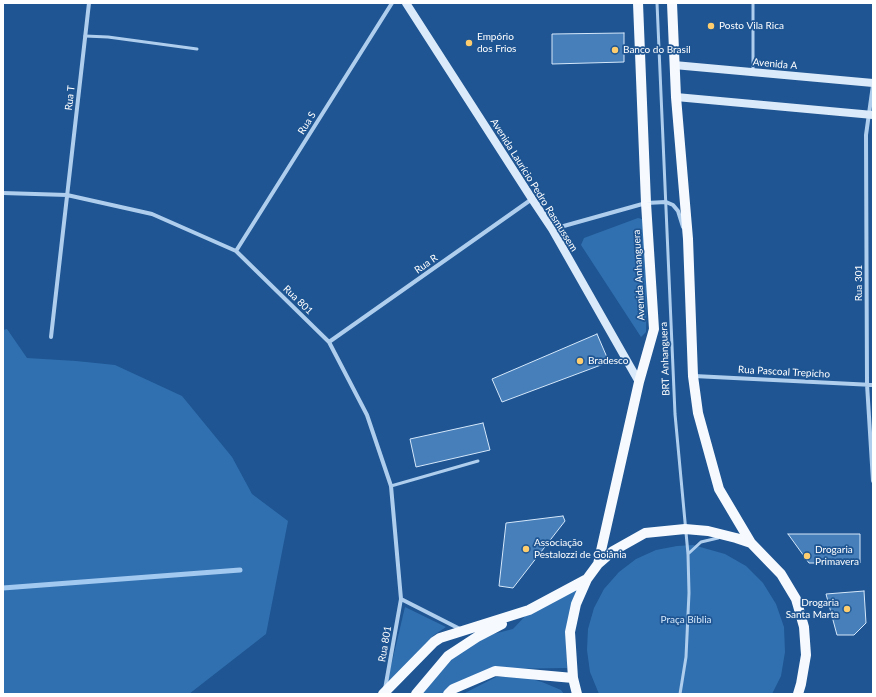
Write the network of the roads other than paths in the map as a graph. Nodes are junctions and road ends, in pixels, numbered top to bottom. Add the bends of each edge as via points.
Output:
1 (89, 3) edge
2 (392, 3) edge
3 (406, 3) edge
4 (638, 3) edge
5 (658, 3) edge
6 (672, 3) edge
7 (753, 3) edge
8 (85, 36) junction
9 (197, 49) dead end
10 (674, 65) junction
11 (753, 72) junction
12 (873, 84) edge
13 (676, 97) junction
14 (870, 115) edge
15 (3, 193) edge
16 (66, 196) junction
17 (532, 199) junction
18 (666, 202) junction
19 (646, 203) junction
20 (552, 229) junction
21 (688, 239) junction
22 (236, 251) junction
23 (51, 337) dead end
24 (329, 342) junction
25 (693, 376) junction
26 (639, 382) junction
27 (867, 384) junction
28 (873, 384) edge
29 (478, 461) dead end
30 (873, 481) edge
31 (391, 486) junction
32 (685, 529) junction
33 (729, 536) junction
34 (751, 543) junction
35 (688, 554) junction
36 (598, 564) junction
37 (588, 579) junction
38 (401, 599) junction
39 (529, 610) junction
40 (464, 632) junction
41 (573, 678) junction
42 (384, 693) edge
43 (416, 694) edge
44 (448, 694) edge
45 (577, 694) edge
46 (680, 694) edge
47 (798, 694) edge

1 - 8 street, Rua T
2 - 22 street, Rua S
3 - 17 street, Avenida Laurício Pedro Rasmussem
4 - 19 main road, Avenida Anhanguera
5 - 18 lane, BRT Anhanguera
6 - 10 main road
7 - 11 lane
8 - 9 lane
8 - 16 street, Rua T
10 - 11 street, Avenida A
10 - 13 main road
11 - 12 street, Avenida A
12 - 14 street, Rua 301
13 - 14 street
13 - 21 main road
14 - 27 street, Rua 301 via 866,136
15 - 16 street, Rua 801
16 - 22 street, Rua 801 via 152,214
16 - 23 street, Rua T
17 - 20 street, Avenida Laurício Pedro Rasmussem
17 - 24 street, Rua R
18 - 19 street
18 - 21 street via 678,212
18 - 32 lane, BRT Anhanguera via 675,414
19 - 20 street
19 - 26 main road, Avenida Anhanguera via 654,329
20 - 26 street, Avenida Laurício Pedro Rasmussem
21 - 25 main road
22 - 24 street, Rua 801
24 - 31 street, Rua 801 via 367,415
25 - 27 street, Rua Pascoal Trepicho
25 - 34 main road via 698,413 718,489
26 - 36 main road, Avenida Anhanguera
27 - 28 street, Rua Pascoal Trepicho
27 - 30 street, Rua 301
29 - 31 lane
31 - 38 street, Rua 801
32 - 33 main road
32 - 35 lane, BRT Anhanguera
32 - 36 main road via 645,533 613,551
33 - 34 main road
33 - 35 lane via 701,542
34 - 47 main road via 781,574 796,599 804,626 806,655
35 - 46 lane, BRT Anhanguera via 687,643
36 - 37 main road
37 - 39 main road
37 - 41 main road via 576,604 570,632
38 - 40 street
38 - 42 street, Rua 801
39 - 40 main road
39 - 43 main road via 477,637 448,656
40 - 42 main road via 434,642
41 - 44 main road via 495,671 453,689
41 - 45 main road

